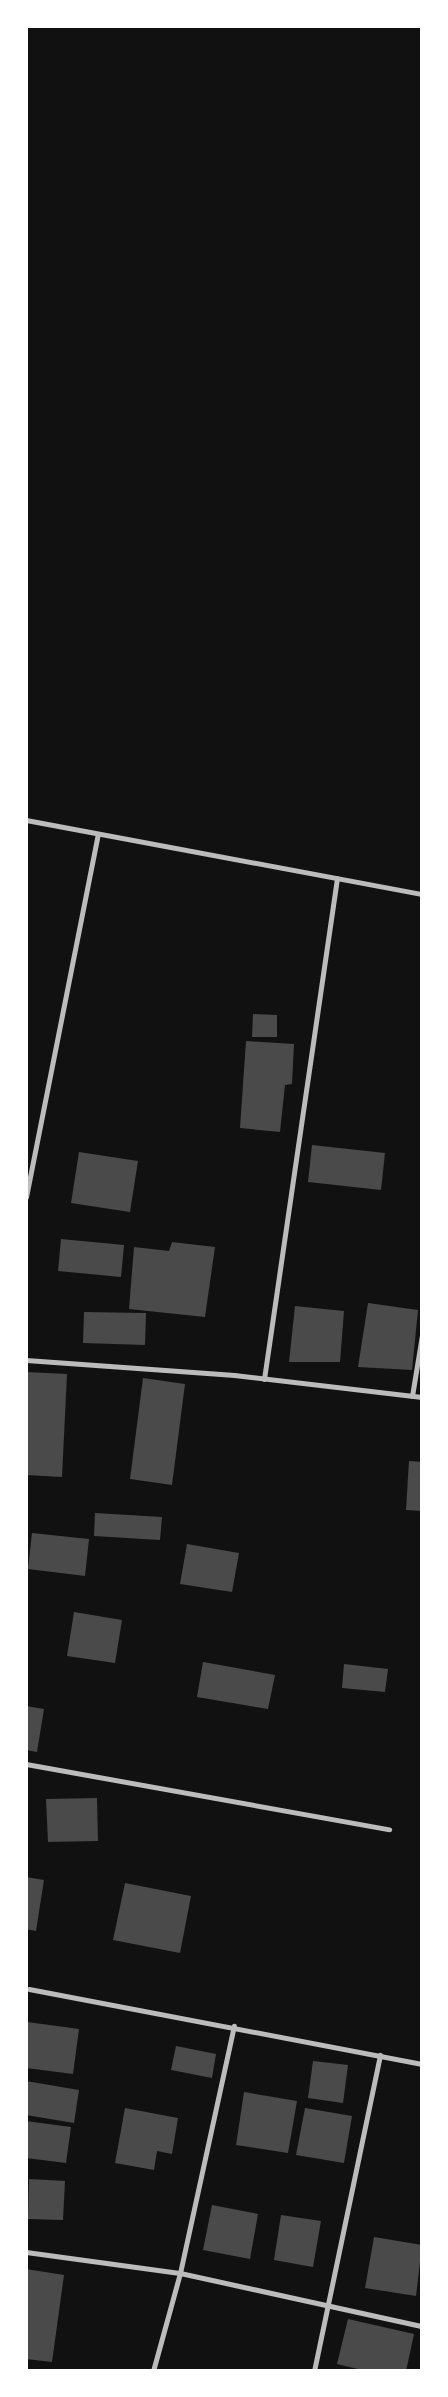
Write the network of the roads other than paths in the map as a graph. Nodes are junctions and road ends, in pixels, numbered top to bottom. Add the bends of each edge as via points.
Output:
1 (26, 820) edge
2 (98, 834) junction
3 (337, 878) junction
4 (422, 894) edge
5 (26, 1197) edge
6 (422, 1335) edge
7 (26, 1360) edge
8 (264, 1379) junction
9 (412, 1396) junction
10 (422, 1398) edge
11 (26, 1764) edge
12 (389, 1829) dead end
13 (29, 1989) dead end
14 (234, 2026) junction
15 (380, 2055) junction
16 (422, 2064) edge
17 (26, 2252) edge
18 (180, 2273) junction
19 (328, 2306) junction
20 (422, 2326) edge
21 (153, 2371) edge
22 (314, 2371) edge

1 - 2 street
2 - 3 street
2 - 5 street
3 - 4 street
3 - 8 street
6 - 9 street
7 - 8 street
8 - 9 street
9 - 10 street
11 - 12 street
13 - 14 street
14 - 15 street
14 - 18 street
15 - 16 street
15 - 19 street
17 - 18 street
18 - 19 street
18 - 21 street
19 - 20 street
19 - 22 street

